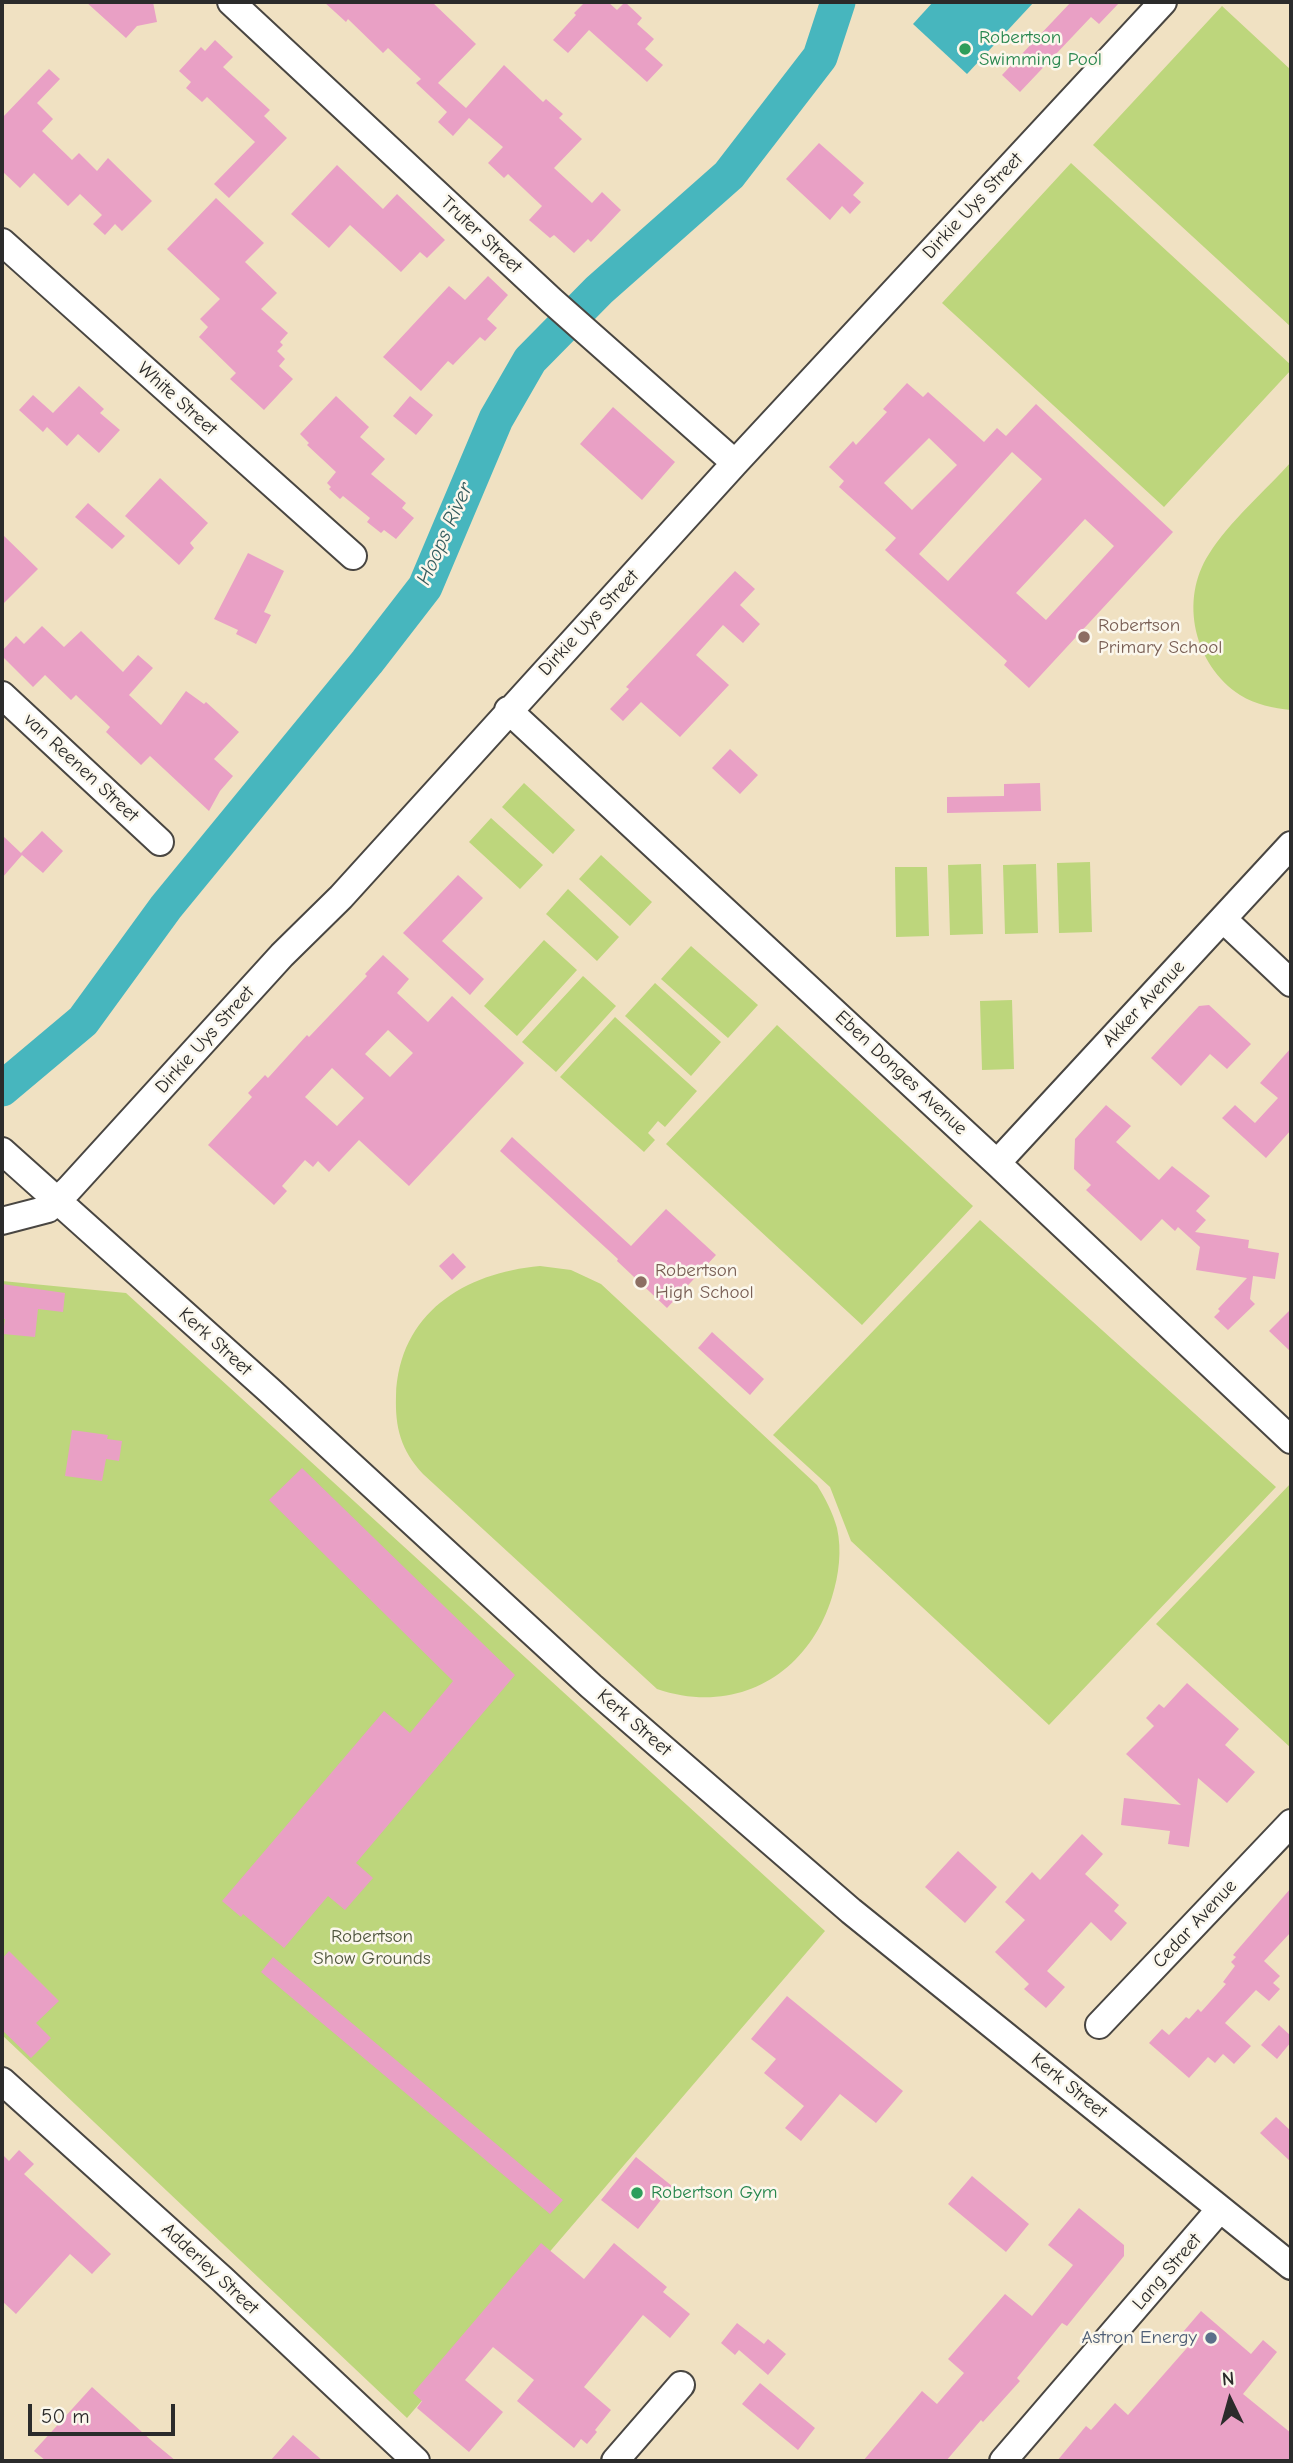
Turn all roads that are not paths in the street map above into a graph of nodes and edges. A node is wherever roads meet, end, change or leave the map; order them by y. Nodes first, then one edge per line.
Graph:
1 (231, 2) edge
2 (1163, 2) edge
3 (2, 242) edge
4 (735, 463) junction
5 (353, 556) dead end
6 (2, 695) edge
7 (508, 710) junction
8 (160, 842) dead end
9 (1291, 845) edge
10 (1223, 919) junction
11 (1291, 983) edge
12 (2, 1151) edge
13 (998, 1163) junction
14 (58, 1200) junction
15 (2, 1221) edge
16 (1291, 1440) edge
17 (1291, 1823) edge
18 (1099, 2025) dead end
19 (2, 2081) edge
20 (1220, 2209) junction
21 (1291, 2266) edge
22 (681, 2385) dead end
23 (416, 2461) edge
24 (615, 2461) edge
25 (1003, 2461) edge

1 - 4 street, Truter Street
2 - 4 street, Dirkie Uys Street
3 - 5 street, White Street
4 - 7 street, Dirkie Uys Street
6 - 8 street, van Reenen Street
7 - 13 street, Eben Donges Avenue
7 - 14 street, Dirkie Uys Street
9 - 10 street, Akker Avenue
10 - 11 street
10 - 13 street, Akker Avenue
12 - 14 street, Kerk Street
13 - 16 street, Eben Donges Avenue
14 - 15 street, Dirkie Uys Street
14 - 20 street, Kerk Street
17 - 18 street, Cedar Avenue
19 - 23 street, Adderley Street
20 - 21 street, Kerk Street
20 - 25 street, Lang Street
22 - 24 street

